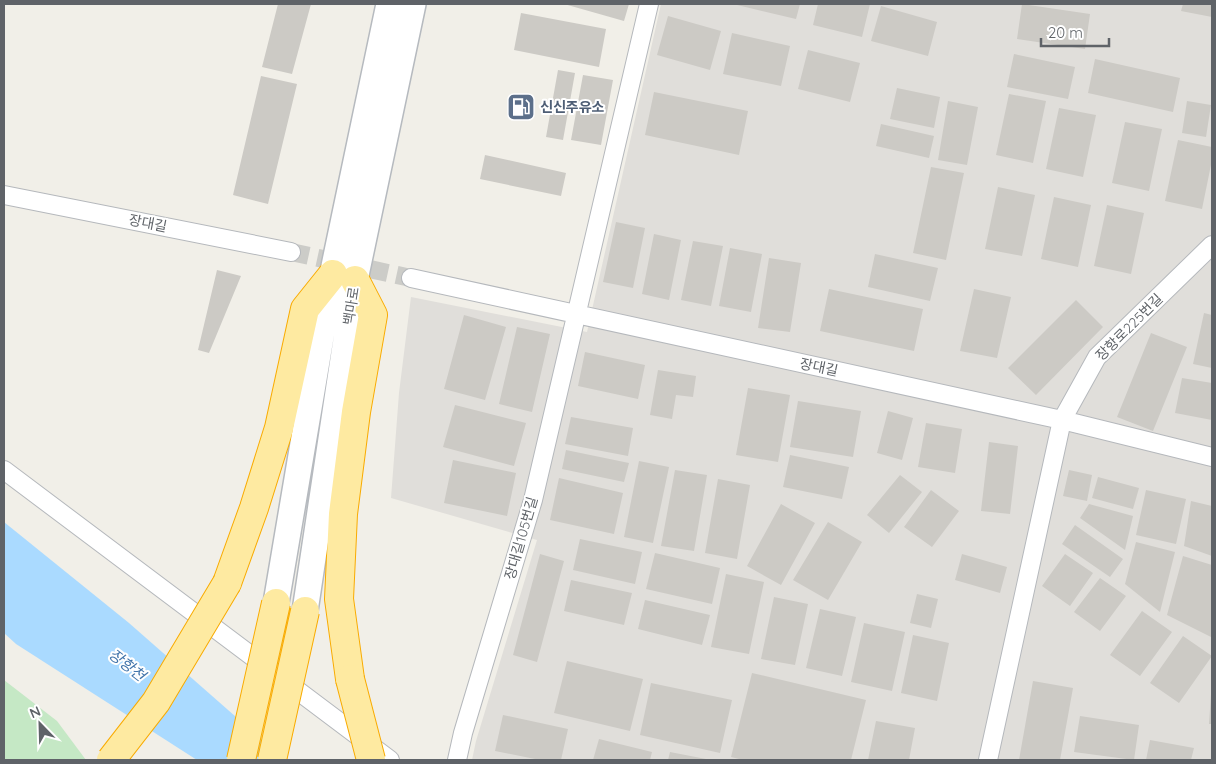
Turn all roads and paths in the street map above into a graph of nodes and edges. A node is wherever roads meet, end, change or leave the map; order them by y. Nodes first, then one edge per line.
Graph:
1 (390, 4) edge
2 (413, 4) edge
3 (649, 4) edge
4 (4, 194) edge
5 (1212, 246) edge
6 (291, 252) tunnel mouth
7 (344, 277) junction
8 (411, 278) tunnel mouth
9 (576, 314) junction
10 (1062, 420) junction
11 (1212, 457) edge
12 (4, 470) edge
13 (276, 603) joint
14 (305, 611) joint
15 (111, 760) edge
16 (241, 760) edge
17 (272, 760) edge
18 (372, 760) edge
19 (390, 760) edge
20 (457, 760) edge
21 (988, 760) edge

1 - 7 main road, 백마로
2 - 7 main road, 백마로
3 - 9 street
4 - 6 street, 장대길
5 - 10 street, 장항로225번길
7 - 13 main road, 백마로
7 - 14 main road, 백마로
7 - 15 highway, bridge
7 - 18 highway, bridge
8 - 9 street, 장대길
9 - 10 street, 장대길
9 - 20 street, 장대길105번길
10 - 11 street, 장대길
10 - 21 street
12 - 19 street
13 - 16 highway, bridge
14 - 17 highway, bridge

